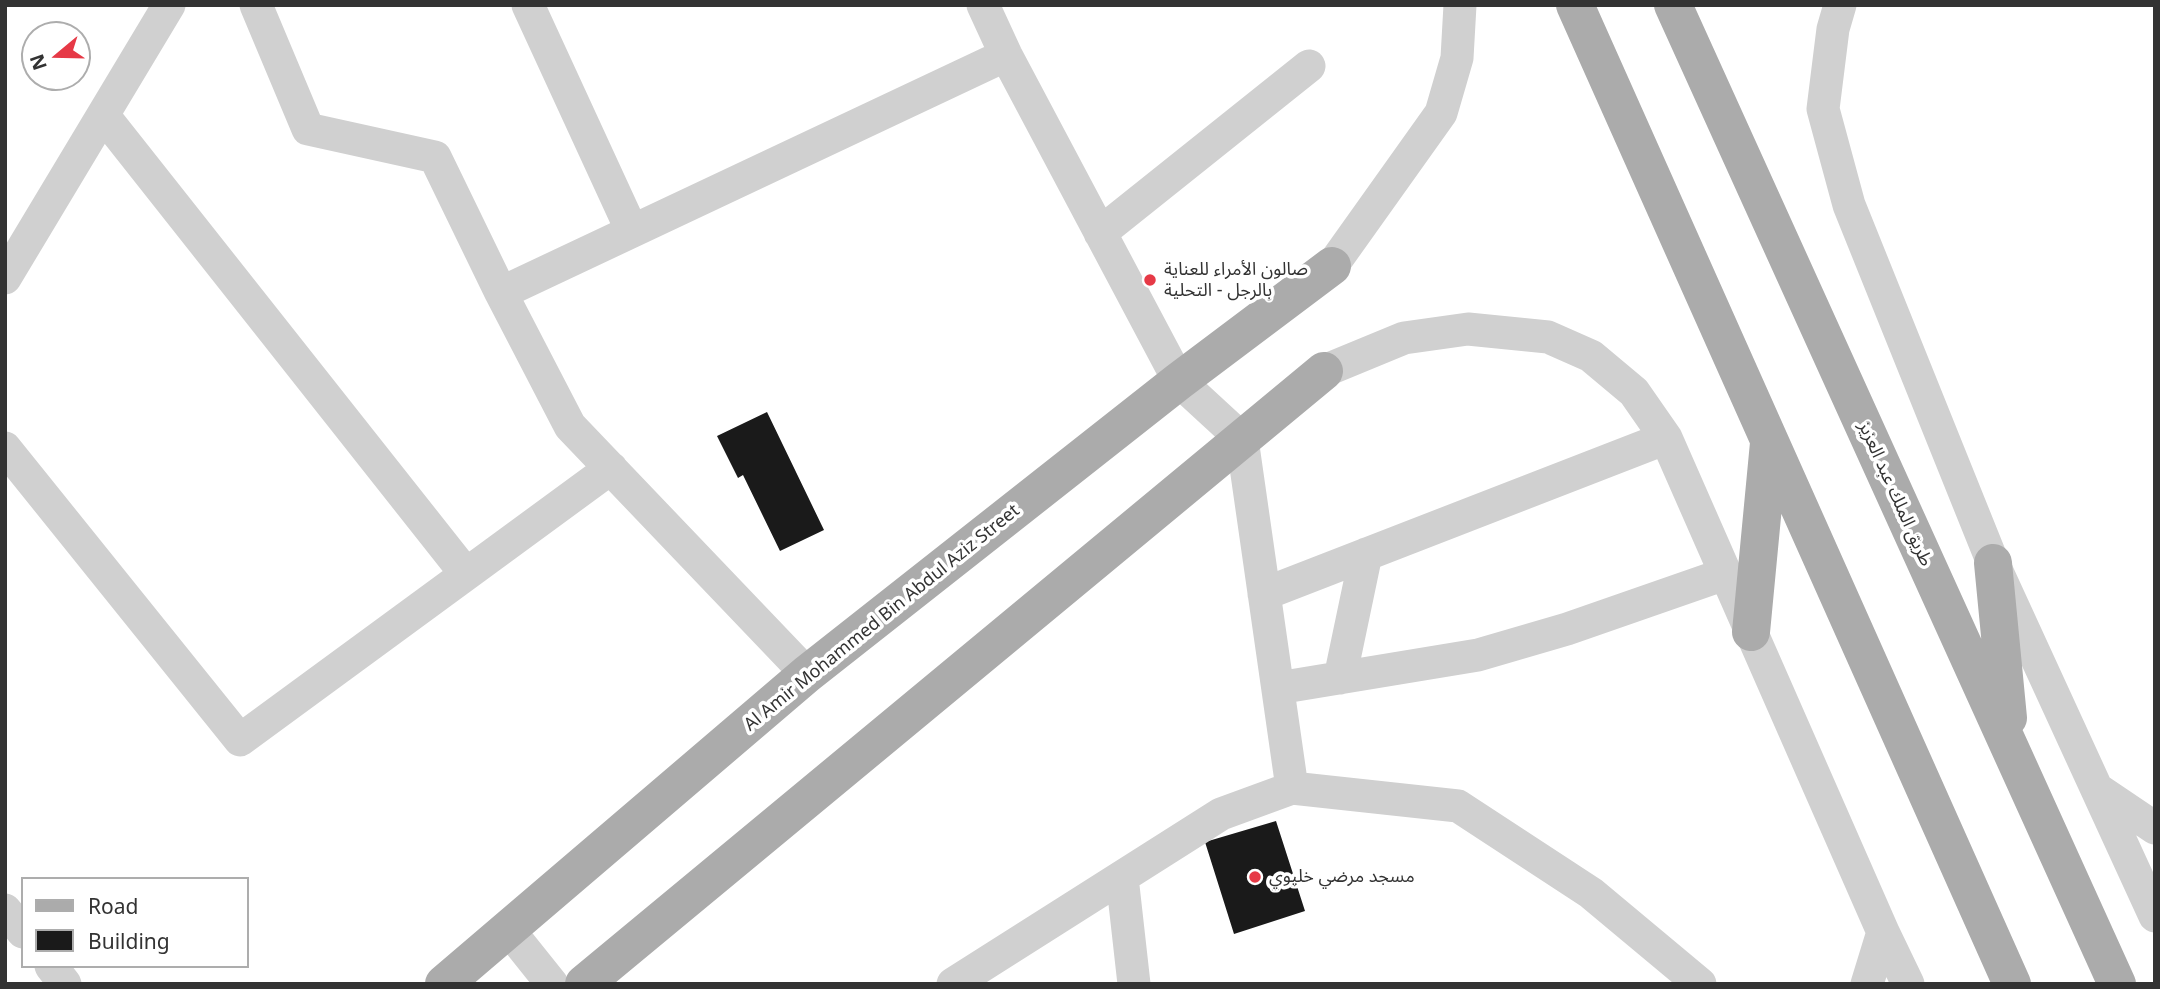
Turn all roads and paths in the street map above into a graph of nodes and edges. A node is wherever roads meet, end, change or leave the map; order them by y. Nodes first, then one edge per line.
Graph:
1 (169, 5) edge
2 (256, 5) edge
3 (528, 5) edge
4 (983, 5) edge
5 (1460, 5) edge
6 (1575, 5) edge
7 (1673, 5) edge
8 (1840, 5) edge
9 (1006, 55) junction
10 (1309, 66) dead end
11 (103, 115) junction
12 (632, 231) junction
13 (1100, 233) junction
14 (1332, 266) joint
15 (5, 278) edge
16 (501, 293) junction
17 (1324, 371) joint
18 (1179, 381) junction
19 (1666, 438) junction
20 (1242, 439) junction
21 (1769, 441) junction
22 (5, 448) edge
23 (611, 468) junction
24 (1366, 554) junction
25 (1993, 563) junction
26 (1725, 574) junction
27 (466, 575) junction
28 (1264, 594) junction
29 (1751, 632) junction
30 (807, 674) junction
31 (1340, 678) junction
32 (1278, 688) junction
33 (2011, 748) junction
34 (1292, 788) junction
35 (2096, 789) junction
36 (2155, 828) edge
37 (1122, 877) junction
38 (5, 910) edge
39 (2155, 916) edge
40 (508, 929) junction
41 (21, 930) edge
42 (1883, 932) junction
43 (53, 968) edge
44 (65, 984) edge
45 (444, 984) edge
46 (552, 984) edge
47 (584, 984) edge
48 (953, 984) edge
49 (1134, 984) edge
50 (1700, 984) edge
51 (1867, 984) edge
52 (1908, 984) edge
53 (2012, 984) edge
54 (2117, 984) edge

1 - 11 street
2 - 16 street
3 - 12 street
4 - 9 street
5 - 14 street
6 - 21 main road
7 - 33 main road, طريق الملك عبد العزيز
8 - 25 street
9 - 12 street
9 - 13 street
10 - 13 street
11 - 15 street
11 - 27 street
12 - 16 street
13 - 18 street
14 - 18 main road, Al Amir Mohammed Bin Abdul Aziz Street
16 - 23 street
17 - 19 street
17 - 20 main road
18 - 20 street
18 - 30 main road, Al Amir Mohammed Bin Abdul Aziz Street
19 - 24 street
19 - 26 street
20 - 28 street
20 - 47 main road
21 - 29 main road
21 - 53 main road
22 - 27 street
23 - 27 street
23 - 30 street
24 - 28 street
24 - 31 street
25 - 33 main road
25 - 35 street
26 - 29 street
26 - 31 street
28 - 32 street
29 - 42 street
30 - 40 main road, Al Amir Mohammed Bin Abdul Aziz Street
31 - 32 street
32 - 34 street
33 - 54 main road, طريق الملك عبد العزيز
34 - 37 street
34 - 50 street
35 - 36 street
35 - 39 street
37 - 48 street
37 - 49 street
38 - 41 street
40 - 45 main road, Al Amir Mohammed Bin Abdul Aziz Street
40 - 46 street
42 - 51 street
42 - 52 street
43 - 44 street

